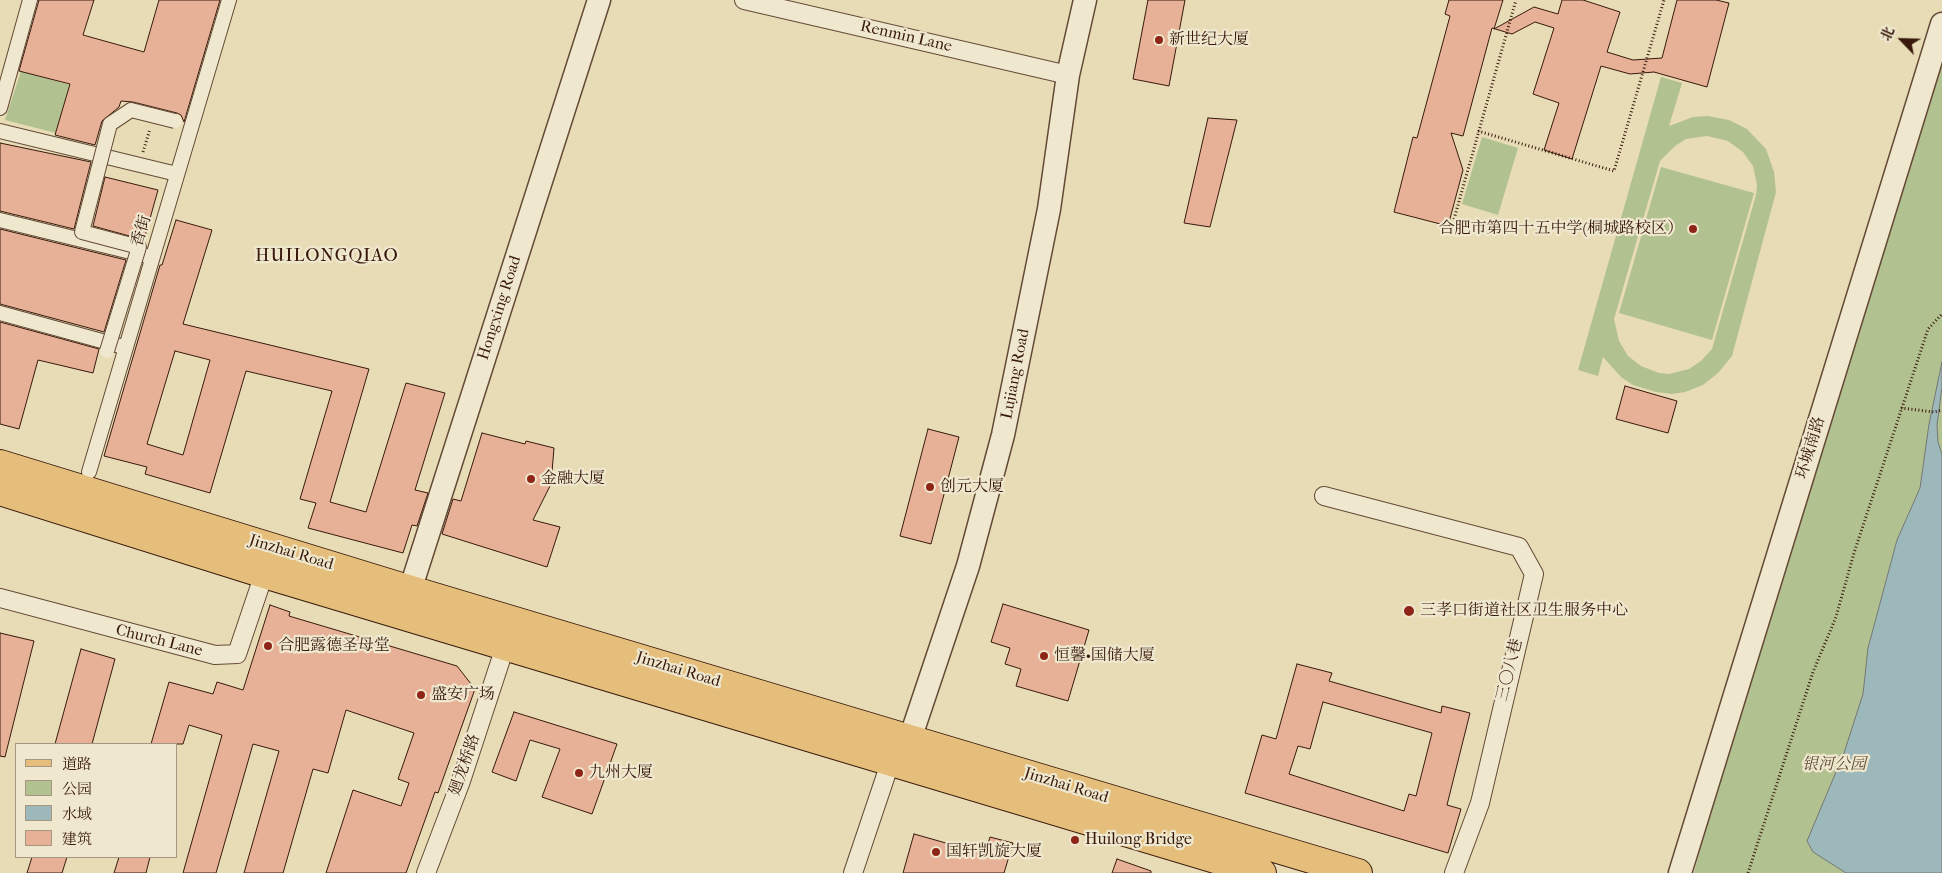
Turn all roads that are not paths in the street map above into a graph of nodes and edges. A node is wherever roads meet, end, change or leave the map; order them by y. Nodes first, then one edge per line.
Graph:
1 (30, 0) edge
2 (229, 0) edge
3 (599, 0) edge
4 (744, 0) edge
5 (1085, 0) edge
6 (1942, 24) edge
7 (1068, 74) junction
8 (0, 108) edge
9 (175, 120) dead end
10 (0, 131) edge
11 (177, 174) junction
12 (0, 220) edge
13 (152, 258) junction
14 (0, 313) edge
15 (125, 347) junction
16 (107, 351) dead end
17 (0, 464) edge
18 (89, 472) dead end
19 (0, 491) edge
20 (1324, 496) dead end
21 (264, 574) junction
22 (411, 590) junction
23 (0, 598) edge
24 (402, 616) junction
25 (502, 656) dead end
26 (910, 739) junction
27 (886, 775) dead end
28 (426, 873) edge
29 (853, 873) edge
30 (1262, 873) edge
31 (1358, 873) edge
32 (1454, 873) edge
33 (1680, 873) edge

1 - 8 street
2 - 11 street, 香街
3 - 22 street, Hongxing Road
4 - 7 street, Renmin Lane
5 - 7 street, Lujiang Road
6 - 33 street, 环城南路
7 - 26 street, Lujiang Road
9 - 16 street, bridge
10 - 11 street
11 - 13 street, 香街
12 - 13 street
13 - 15 street, 香街
14 - 15 street
15 - 18 street, 香街
17 - 22 main road, Jinzhai Road
19 - 21 main road, Jinzhai Road
20 - 32 street, 三〇八巷
21 - 23 street, Church Lane
21 - 24 main road, Jinzhai Road
22 - 24 street, Hongxing Road
22 - 26 main road, Jinzhai Road
24 - 30 main road, Jinzhai Road
25 - 28 street, 廻龙桥路
26 - 31 main road, Jinzhai Road
27 - 29 street

